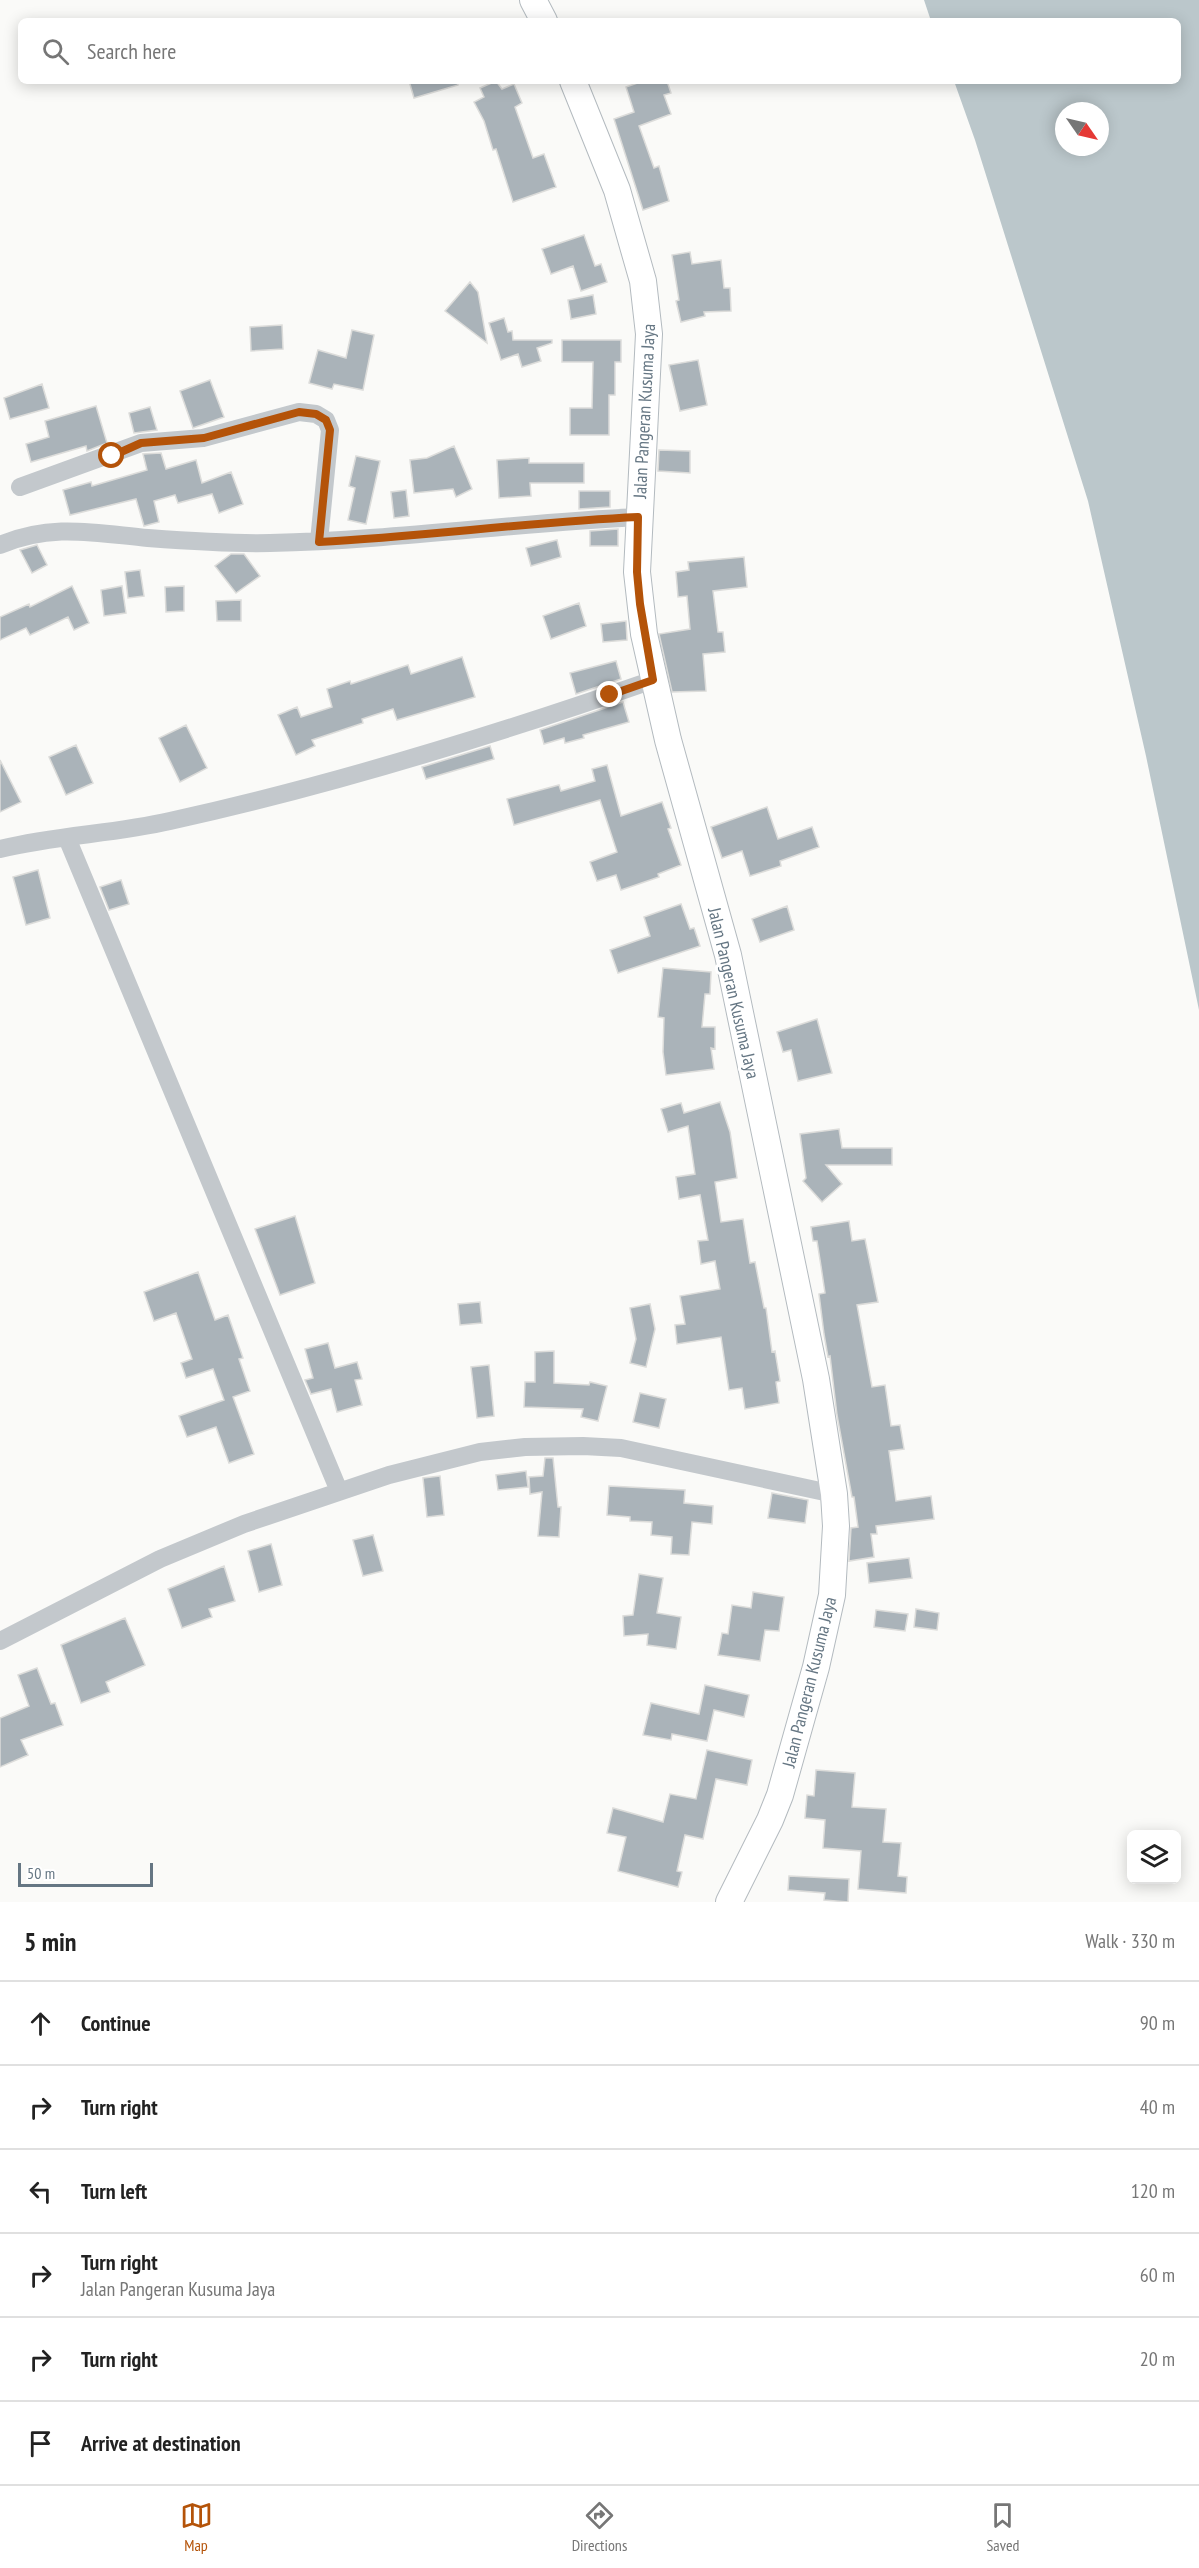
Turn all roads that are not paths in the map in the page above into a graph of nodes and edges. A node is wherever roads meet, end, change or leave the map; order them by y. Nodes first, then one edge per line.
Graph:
1 (533, 0) edge
2 (542, 18) edge
3 (574, 84) edge
4 (20, 487) dead end
5 (638, 517) junction
6 (319, 542) junction
7 (0, 545) edge
8 (653, 680) junction
9 (67, 838) junction
10 (0, 849) edge
11 (339, 1491) junction
12 (834, 1494) junction
13 (0, 1641) edge
14 (729, 1902) edge

1 - 2 street
3 - 5 street, Jalan Pangeran Kusuma Jaya
4 - 6 street
5 - 6 street
5 - 8 street, Jalan Pangeran Kusuma Jaya
6 - 7 street
8 - 9 street
8 - 12 street, Jalan Pangeran Kusuma Jaya
9 - 10 street
9 - 11 street
11 - 12 street
11 - 13 street
12 - 14 street, Jalan Pangeran Kusuma Jaya

